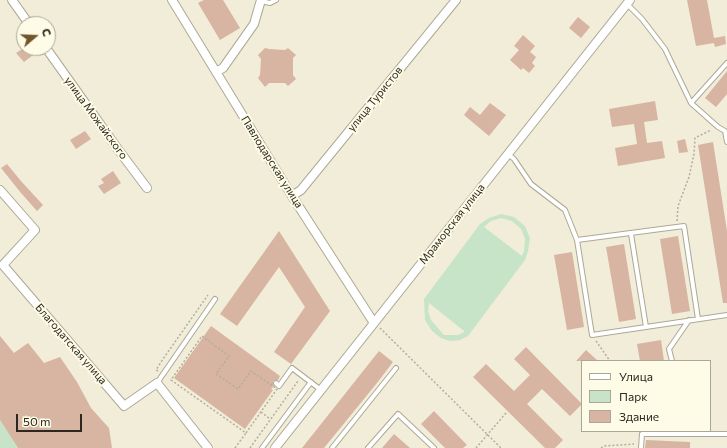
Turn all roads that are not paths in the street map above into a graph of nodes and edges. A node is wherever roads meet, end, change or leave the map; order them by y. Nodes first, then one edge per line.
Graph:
1 (12, 0) edge
2 (172, 0) edge
3 (276, 0) edge
4 (456, 0) edge
5 (261, 1) edge
6 (629, 2) edge
7 (23, 16) edge
8 (52, 56) edge
9 (727, 63) edge
10 (216, 72) junction
11 (691, 103) junction
12 (727, 142) edge
13 (508, 154) junction
14 (147, 188) dead end
15 (0, 190) edge
16 (292, 196) junction
17 (631, 234) junction
18 (577, 240) junction
19 (215, 299) dead end
20 (727, 315) edge
21 (698, 319) junction
22 (689, 320) junction
23 (374, 322) junction
24 (646, 327) junction
25 (672, 360) edge
26 (396, 368) dead end
27 (157, 382) junction
28 (311, 382) junction
29 (276, 383) dead end
30 (322, 390) junction
31 (727, 434) edge
32 (641, 446) edge
33 (208, 448) edge
34 (262, 448) edge
35 (276, 448) edge
36 (332, 448) edge
37 (368, 448) edge
38 (434, 448) edge

1 - 7 street
2 - 10 street, Павлодарская улица
3 - 5 lane
4 - 16 street, улица Туристов
5 - 10 street
6 - 11 lane
6 - 13 street, Мраморская улица
8 - 14 street, улица Можайского
9 - 11 lane
10 - 16 street, Павлодарская улица
11 - 12 lane
13 - 18 lane
13 - 23 street, Мраморская улица
15 - 27 street, Благодатская улица
16 - 23 street, Павлодарская улица
17 - 18 lane
17 - 21 lane
17 - 24 lane
18 - 24 lane
19 - 27 lane
20 - 21 lane
21 - 22 lane
22 - 24 lane
22 - 25 lane
23 - 30 street, Мраморская улица
26 - 36 lane
27 - 33 street
28 - 29 lane
28 - 30 lane
28 - 34 lane
30 - 35 street, Мраморская улица
31 - 32 lane
37 - 38 lane

